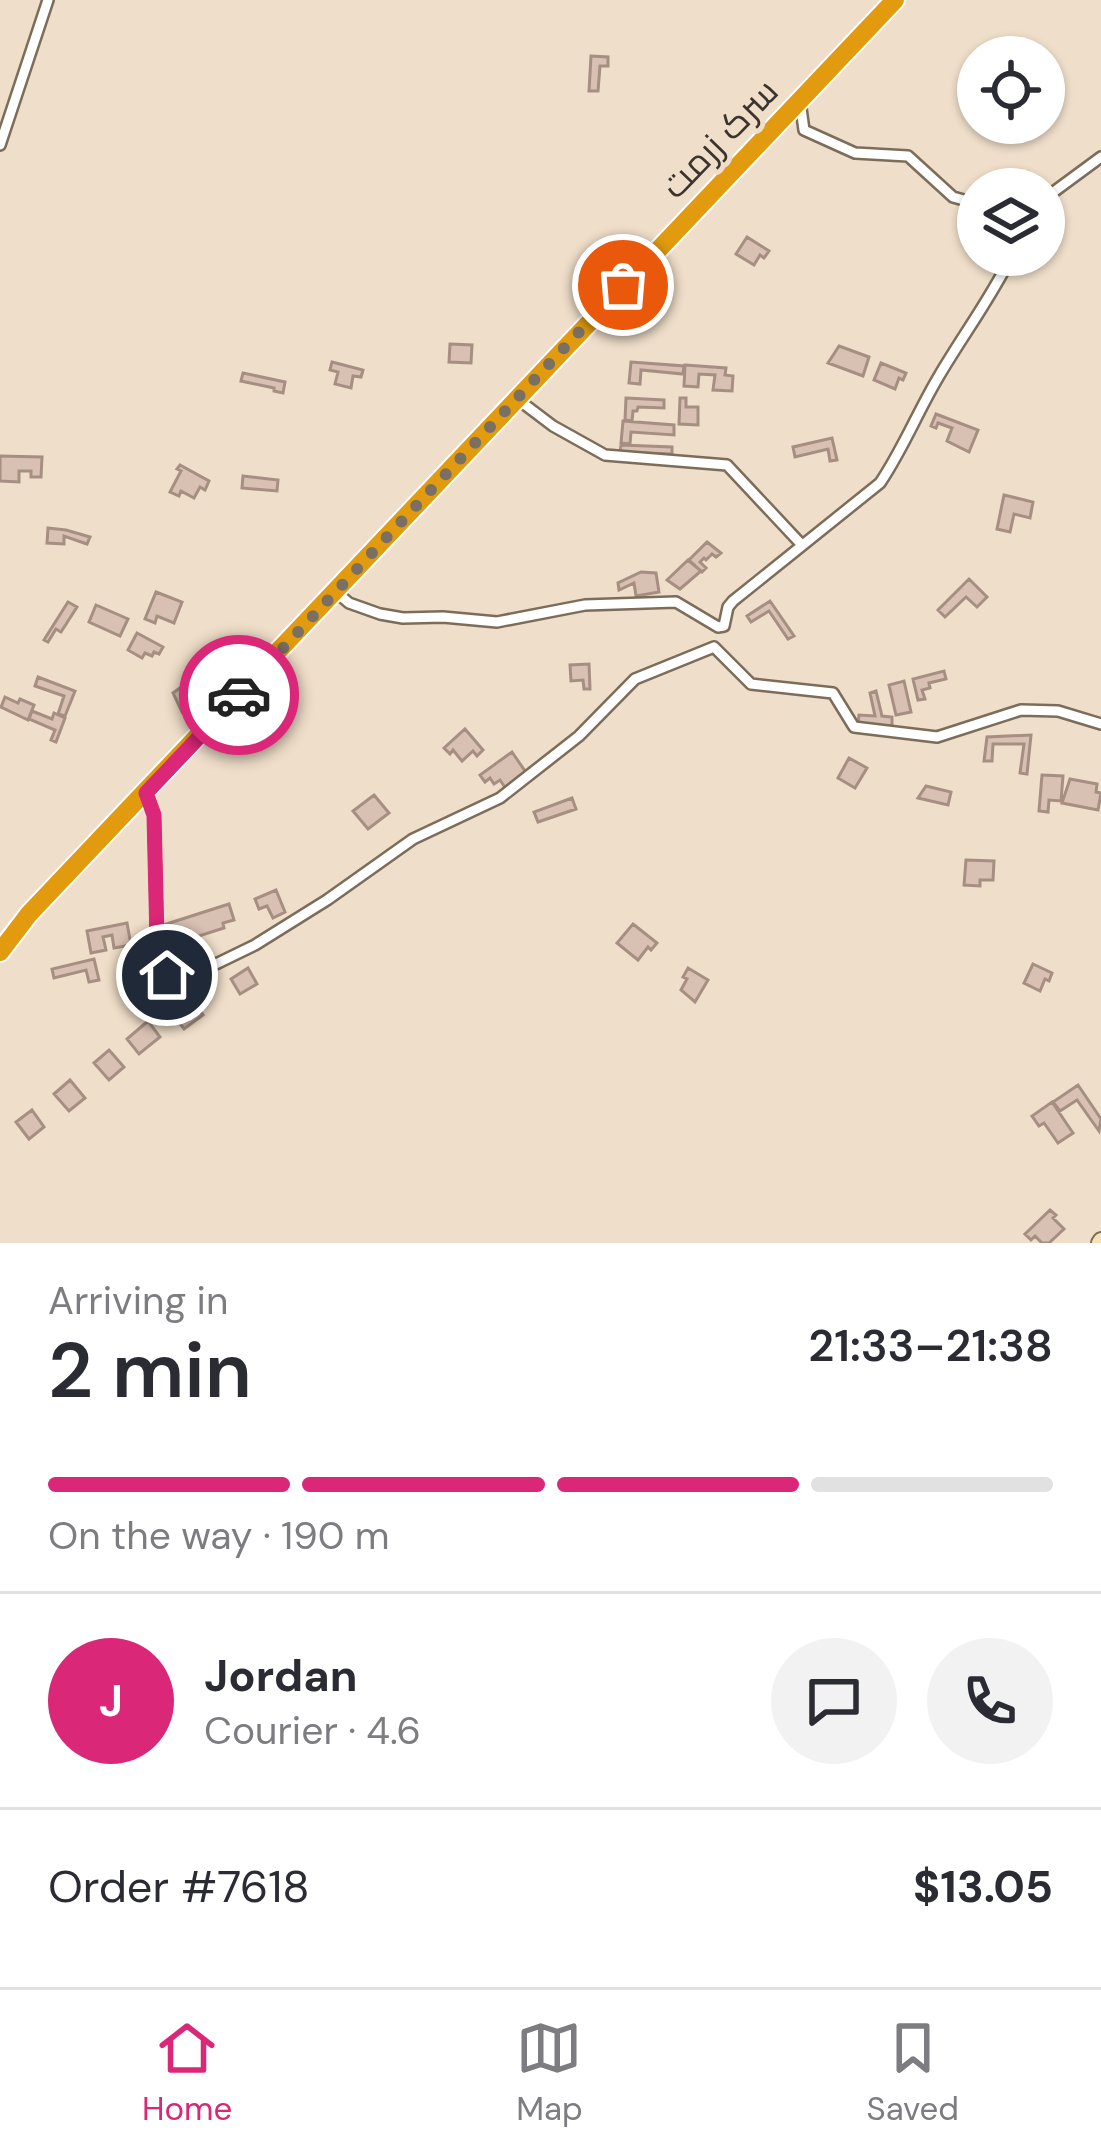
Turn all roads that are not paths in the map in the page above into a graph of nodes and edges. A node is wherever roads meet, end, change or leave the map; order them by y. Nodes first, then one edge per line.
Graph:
1 (48, 0) edge
2 (895, 0) edge
3 (800, 100) junction
4 (0, 145) edge
5 (1101, 157) edge
6 (1065, 184) edge
7 (957, 198) edge
8 (1001, 276) edge
9 (515, 398) junction
10 (801, 544) junction
11 (336, 592) junction
12 (718, 627) junction
13 (714, 647) junction
14 (1101, 724) edge
15 (146, 793) junction
16 (0, 952) edge

1 - 4 street
2 - 3 highway, سرک زرمت
3 - 7 street
3 - 9 highway, سرک زرمت
5 - 6 street
8 - 10 street
9 - 10 street
9 - 11 highway, سرک زرمت
10 - 12 street
11 - 12 street
11 - 15 highway, سرک زرمت
12 - 13 street
13 - 14 street
13 - 15 street
15 - 16 highway, سرک زرمت

